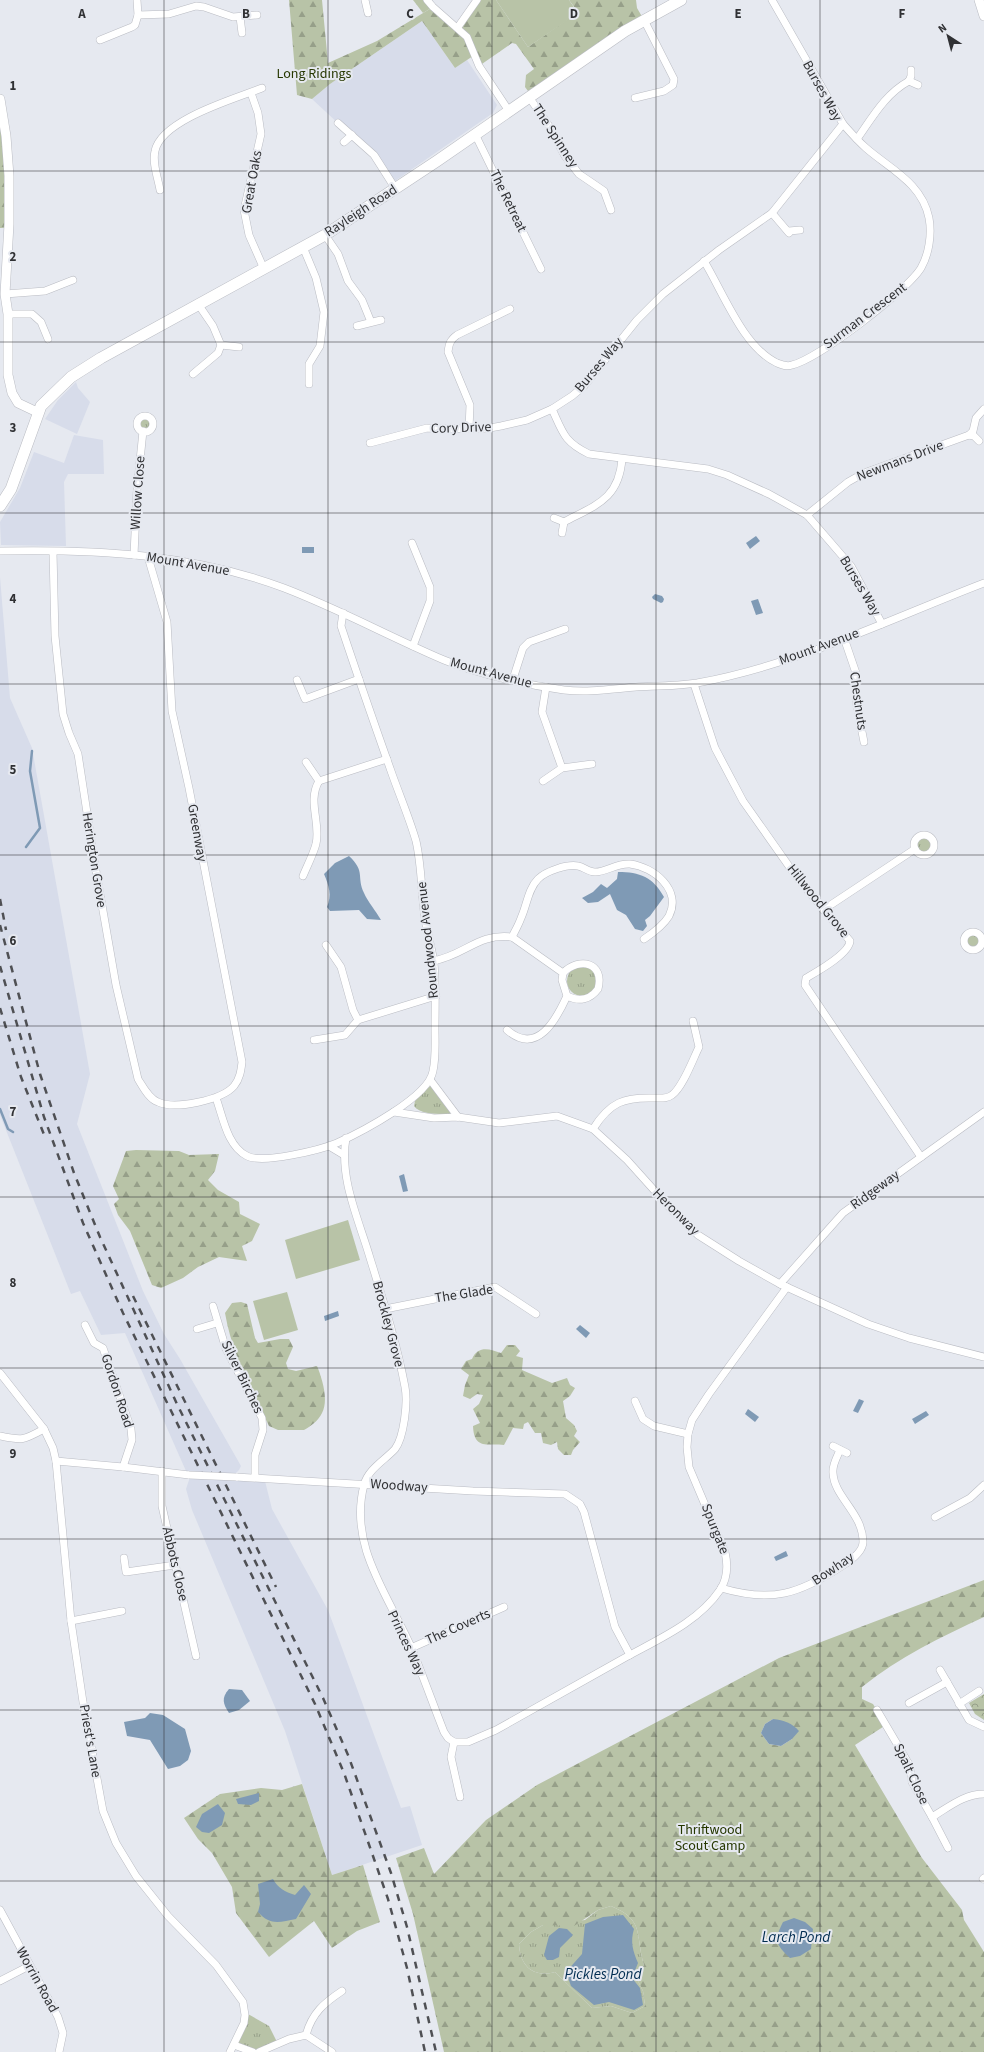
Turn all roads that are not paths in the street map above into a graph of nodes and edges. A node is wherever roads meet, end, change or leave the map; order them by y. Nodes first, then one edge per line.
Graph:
1 (138, 0) edge
2 (365, 0) edge
3 (427, 0) edge
4 (478, 0) edge
5 (681, 0) edge
6 (772, 0) edge
7 (979, 0) edge
8 (368, 13) dead end
9 (257, 14) dead end
10 (138, 15) junction
11 (984, 16) edge
12 (240, 17) junction
13 (644, 20) junction
14 (458, 27) junction
15 (242, 34) dead end
16 (100, 40) dead end
17 (911, 70) dead end
18 (909, 81) junction
19 (918, 86) dead end
20 (262, 88) dead end
21 (251, 93) junction
22 (529, 97) junction
23 (635, 98) dead end
24 (0, 99) edge
25 (509, 111) junction
26 (338, 122) dead end
27 (843, 124) junction
28 (352, 134) junction
29 (476, 134) junction
30 (857, 139) junction
31 (344, 142) dead end
32 (395, 188) junction
33 (160, 190) dead end
34 (611, 210) dead end
35 (772, 213) junction
36 (800, 230) dead end
37 (325, 234) junction
38 (303, 247) junction
39 (704, 261) junction
40 (264, 269) junction
41 (541, 269) dead end
42 (72, 280) dead end
43 (5, 294) junction
44 (198, 304) junction
45 (510, 309) dead end
46 (8, 314) junction
47 (381, 320) dead end
48 (371, 322) junction
49 (357, 326) dead end
50 (48, 339) dead end
51 (221, 345) junction
52 (239, 347) dead end
53 (193, 374) dead end
54 (309, 384) dead end
55 (552, 409) junction
56 (984, 409) edge
57 (37, 412) junction
58 (469, 429) junction
59 (143, 431) dead end
60 (969, 435) junction
61 (979, 440) dead end
62 (370, 443) dead end
63 (622, 459) junction
64 (0, 506) edge
65 (807, 515) junction
66 (554, 518) dead end
67 (564, 522) junction
68 (562, 533) dead end
69 (412, 543) dead end
70 (0, 551) edge
71 (53, 552) junction
72 (134, 555) junction
73 (148, 557) junction
74 (984, 583) edge
75 (343, 613) junction
76 (882, 624) junction
77 (565, 629) dead end
78 (844, 638) junction
79 (413, 646) junction
80 (359, 679) junction
81 (297, 680) dead end
82 (513, 680) junction
83 (694, 684) junction
84 (546, 687) junction
85 (864, 742) dead end
86 (387, 758) junction
87 (306, 762) dead end
88 (592, 764) dead end
89 (562, 768) junction
90 (543, 780) dead end
91 (319, 781) junction
92 (915, 849) dead end
93 (303, 876) dead end
94 (823, 910) junction
95 (512, 937) junction
96 (644, 940) dead end
97 (326, 945) dead end
98 (433, 961) junction
99 (563, 973) junction
100 (436, 996) junction
101 (567, 996) junction
102 (358, 1020) junction
103 (693, 1022) dead end
104 (507, 1030) dead end
105 (314, 1040) dead end
106 (431, 1081) junction
107 (216, 1098) junction
108 (394, 1112) junction
109 (984, 1112) edge
110 (458, 1117) junction
111 (593, 1129) junction
112 (346, 1138) junction
113 (328, 1146) junction
114 (344, 1155) junction
115 (921, 1156) junction
116 (780, 1284) junction
117 (787, 1287) junction
118 (213, 1306) dead end
119 (385, 1309) junction
120 (536, 1314) dead end
121 (218, 1323) junction
122 (85, 1325) dead end
123 (197, 1329) dead end
124 (984, 1357) edge
125 (0, 1374) edge
126 (635, 1402) dead end
127 (44, 1429) junction
128 (688, 1434) junction
129 (0, 1436) edge
130 (847, 1453) dead end
131 (56, 1461) junction
132 (123, 1467) junction
133 (162, 1471) junction
134 (255, 1477) junction
135 (364, 1484) junction
136 (984, 1485) edge
137 (935, 1517) dead end
138 (124, 1558) dead end
139 (175, 1564) junction
140 (722, 1588) junction
141 (504, 1607) dead end
142 (122, 1612) dead end
143 (71, 1621) junction
144 (411, 1648) junction
145 (630, 1655) junction
146 (196, 1656) dead end
147 (940, 1670) dead end
148 (947, 1682) junction
149 (979, 1691) dead end
150 (909, 1703) dead end
151 (959, 1704) junction
152 (876, 1710) dead end
153 (984, 1727) edge
154 (454, 1742) junction
155 (984, 1794) edge
156 (460, 1798) dead end
157 (932, 1817) junction
158 (948, 1848) dead end
159 (0, 1910) edge
160 (29, 1966) junction
161 (0, 1981) edge
162 (342, 1991) dead end
163 (306, 2035) junction
164 (234, 2045) junction
165 (59, 2052) edge
166 (230, 2052) edge
167 (253, 2052) edge
168 (259, 2052) edge
169 (332, 2052) edge

1 - 10 street
2 - 8 street
3 - 14 street
4 - 14 street
5 - 13 main road, Rayleigh Road
6 - 27 street, Burses Way
7 - 11 street
9 - 12 street
10 - 12 street
10 - 16 street
12 - 15 street
13 - 22 main road, Rayleigh Road
13 - 23 street
14 - 25 street
17 - 18 street
18 - 19 street
18 - 30 street
20 - 21 street
21 - 33 street
21 - 40 street, Great Oaks
22 - 25 main road, Rayleigh Road
22 - 34 street, The Spinney
24 - 43 street
25 - 29 main road, Rayleigh Road
26 - 28 street
27 - 30 street, Surman Crescent
27 - 35 street, Burses Way
28 - 31 street
28 - 32 street
29 - 32 main road, Rayleigh Road
29 - 41 street, The Retreat
30 - 39 street, Surman Crescent
32 - 37 main road, Rayleigh Road
35 - 36 street
35 - 39 street, Burses Way
37 - 38 main road, Rayleigh Road
37 - 48 street
38 - 40 main road, Rayleigh Road
38 - 54 street
39 - 55 street, Burses Way
40 - 44 main road, Rayleigh Road
42 - 43 street
43 - 46 street
44 - 51 street
44 - 57 main road, Rayleigh Road
45 - 58 street
46 - 50 street
46 - 57 street
47 - 48 street
48 - 49 street
51 - 52 street
51 - 53 street
55 - 58 street, Cory Drive
55 - 63 street, Burses Way
56 - 60 street
57 - 64 main road
58 - 62 street, Cory Drive
59 - 72 street, Willow Close
60 - 61 street
60 - 65 street, Newmans Drive
63 - 65 street, Burses Way
63 - 67 street
65 - 76 street, Burses Way
66 - 67 street
67 - 68 street
69 - 79 street
70 - 71 street, Mount Avenue
71 - 72 street, Mount Avenue
71 - 107 street, Herington Grove
72 - 73 street, Mount Avenue
73 - 75 street, Mount Avenue
73 - 107 street, Greenway
74 - 76 street, Mount Avenue
75 - 79 street, Mount Avenue
75 - 80 street, Roundwood Avenue
76 - 78 street, Mount Avenue
77 - 82 street
78 - 83 street, Mount Avenue
78 - 85 street, Chestnuts
79 - 82 street, Mount Avenue
80 - 81 street
80 - 86 street, Roundwood Avenue
82 - 84 street, Mount Avenue
83 - 84 street, Mount Avenue
83 - 94 street, Hillwood Grove
84 - 89 street
86 - 91 street
86 - 98 street, Roundwood Avenue
87 - 91 street
88 - 89 street
89 - 90 street
91 - 93 street
92 - 94 street
94 - 115 street, Hillwood Grove
95 - 96 street
95 - 98 street
95 - 99 street
97 - 102 street
98 - 100 street, Roundwood Avenue
99 - 101 street
99 - 101 street
100 - 102 street
100 - 106 street, Roundwood Avenue
101 - 104 street
102 - 105 street
103 - 111 street
106 - 108 street
106 - 110 street
107 - 113 street
108 - 110 street, Heronway
108 - 112 street
109 - 115 street, Ridgeway
110 - 111 street, Heronway
111 - 116 street, Heronway
112 - 113 street
112 - 114 street, Brockley Grove
113 - 114 street
114 - 119 street, Brockley Grove
115 - 116 street, Ridgeway
116 - 117 street, Heronway
117 - 124 street, Heronway
117 - 128 street, Spurgate
118 - 121 street, Silver Birches
119 - 120 street, The Glade
119 - 135 street, Brockley Grove
121 - 123 street, Silver Birches
121 - 134 street, Silver Birches
122 - 132 street, Gordon Road
125 - 127 street, Priest's Lane
126 - 128 street
127 - 129 street
127 - 131 street, Priest's Lane
128 - 140 street, Spurgate
130 - 140 street, Bowhay
131 - 132 street, Woodway
131 - 143 street, Priest's Lane
132 - 133 street, Woodway
133 - 134 street, Woodway, bridge
133 - 139 street, Abbots Close
134 - 135 street, Woodway
135 - 144 street, Princes Way
135 - 145 street, Woodway
136 - 137 street
138 - 139 street
139 - 146 street, Abbots Close
140 - 145 street, Spurgate
141 - 144 street, The Coverts
142 - 143 street
143 - 164 street, Priest's Lane
144 - 154 street, Princes Way
145 - 154 street, Spurgate
147 - 148 street
148 - 150 street
148 - 151 street
149 - 151 street
151 - 153 street
152 - 157 street, Spalt Close
154 - 156 street
155 - 157 street, Spalt Close
157 - 158 street, Spalt Close
159 - 160 street, Worrin Road
160 - 161 street
160 - 165 street, Worrin Road
162 - 163 street
163 - 168 street
163 - 169 street
164 - 166 street, Priest's Lane
164 - 167 street

